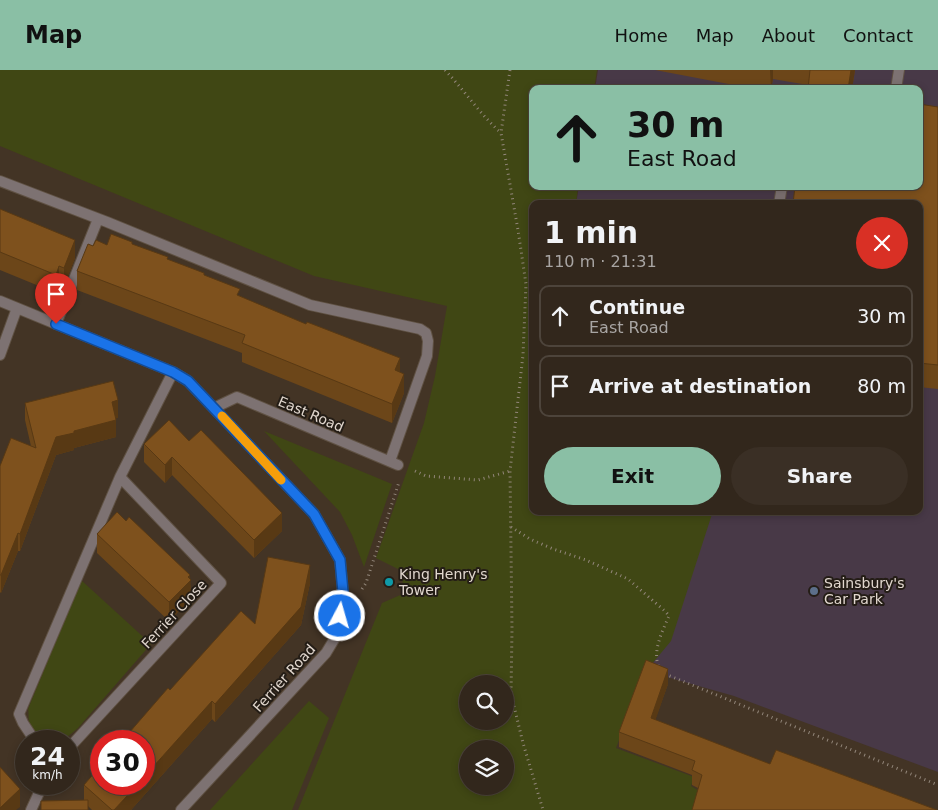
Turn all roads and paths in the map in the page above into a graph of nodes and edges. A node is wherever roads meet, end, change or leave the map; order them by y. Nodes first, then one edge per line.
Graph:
1 (445, 70) edge
2 (510, 70) edge
3 (899, 70) edge
4 (897, 85) edge
5 (501, 133) junction
6 (0, 181) edge
7 (98, 218) junction
8 (0, 301) edge
9 (17, 308) junction
10 (56, 324) junction
11 (0, 355) edge
12 (173, 372) junction
13 (214, 408) junction
14 (398, 464) junction
15 (510, 471) junction
16 (120, 477) junction
17 (510, 527) junction
18 (341, 605) junction
19 (28, 730) edge
20 (80, 736) edge
21 (938, 785) edge
22 (38, 795) edge
23 (31, 810) edge
24 (181, 810) edge
25 (543, 810) edge

1 - 5 path
2 - 5 path
3 - 4 street
5 - 15 path
6 - 7 street
7 - 10 street
7 - 14 street
8 - 9 street
9 - 10 street
9 - 11 street
10 - 12 street
12 - 13 street
12 - 16 street
13 - 14 street, East Road
13 - 18 street, Ferrier Road
14 - 15 path
14 - 18 path
15 - 17 path
16 - 19 street
16 - 20 street, Ferrier Close
17 - 21 path
17 - 25 path
18 - 24 street, Ferrier Road
22 - 23 street

